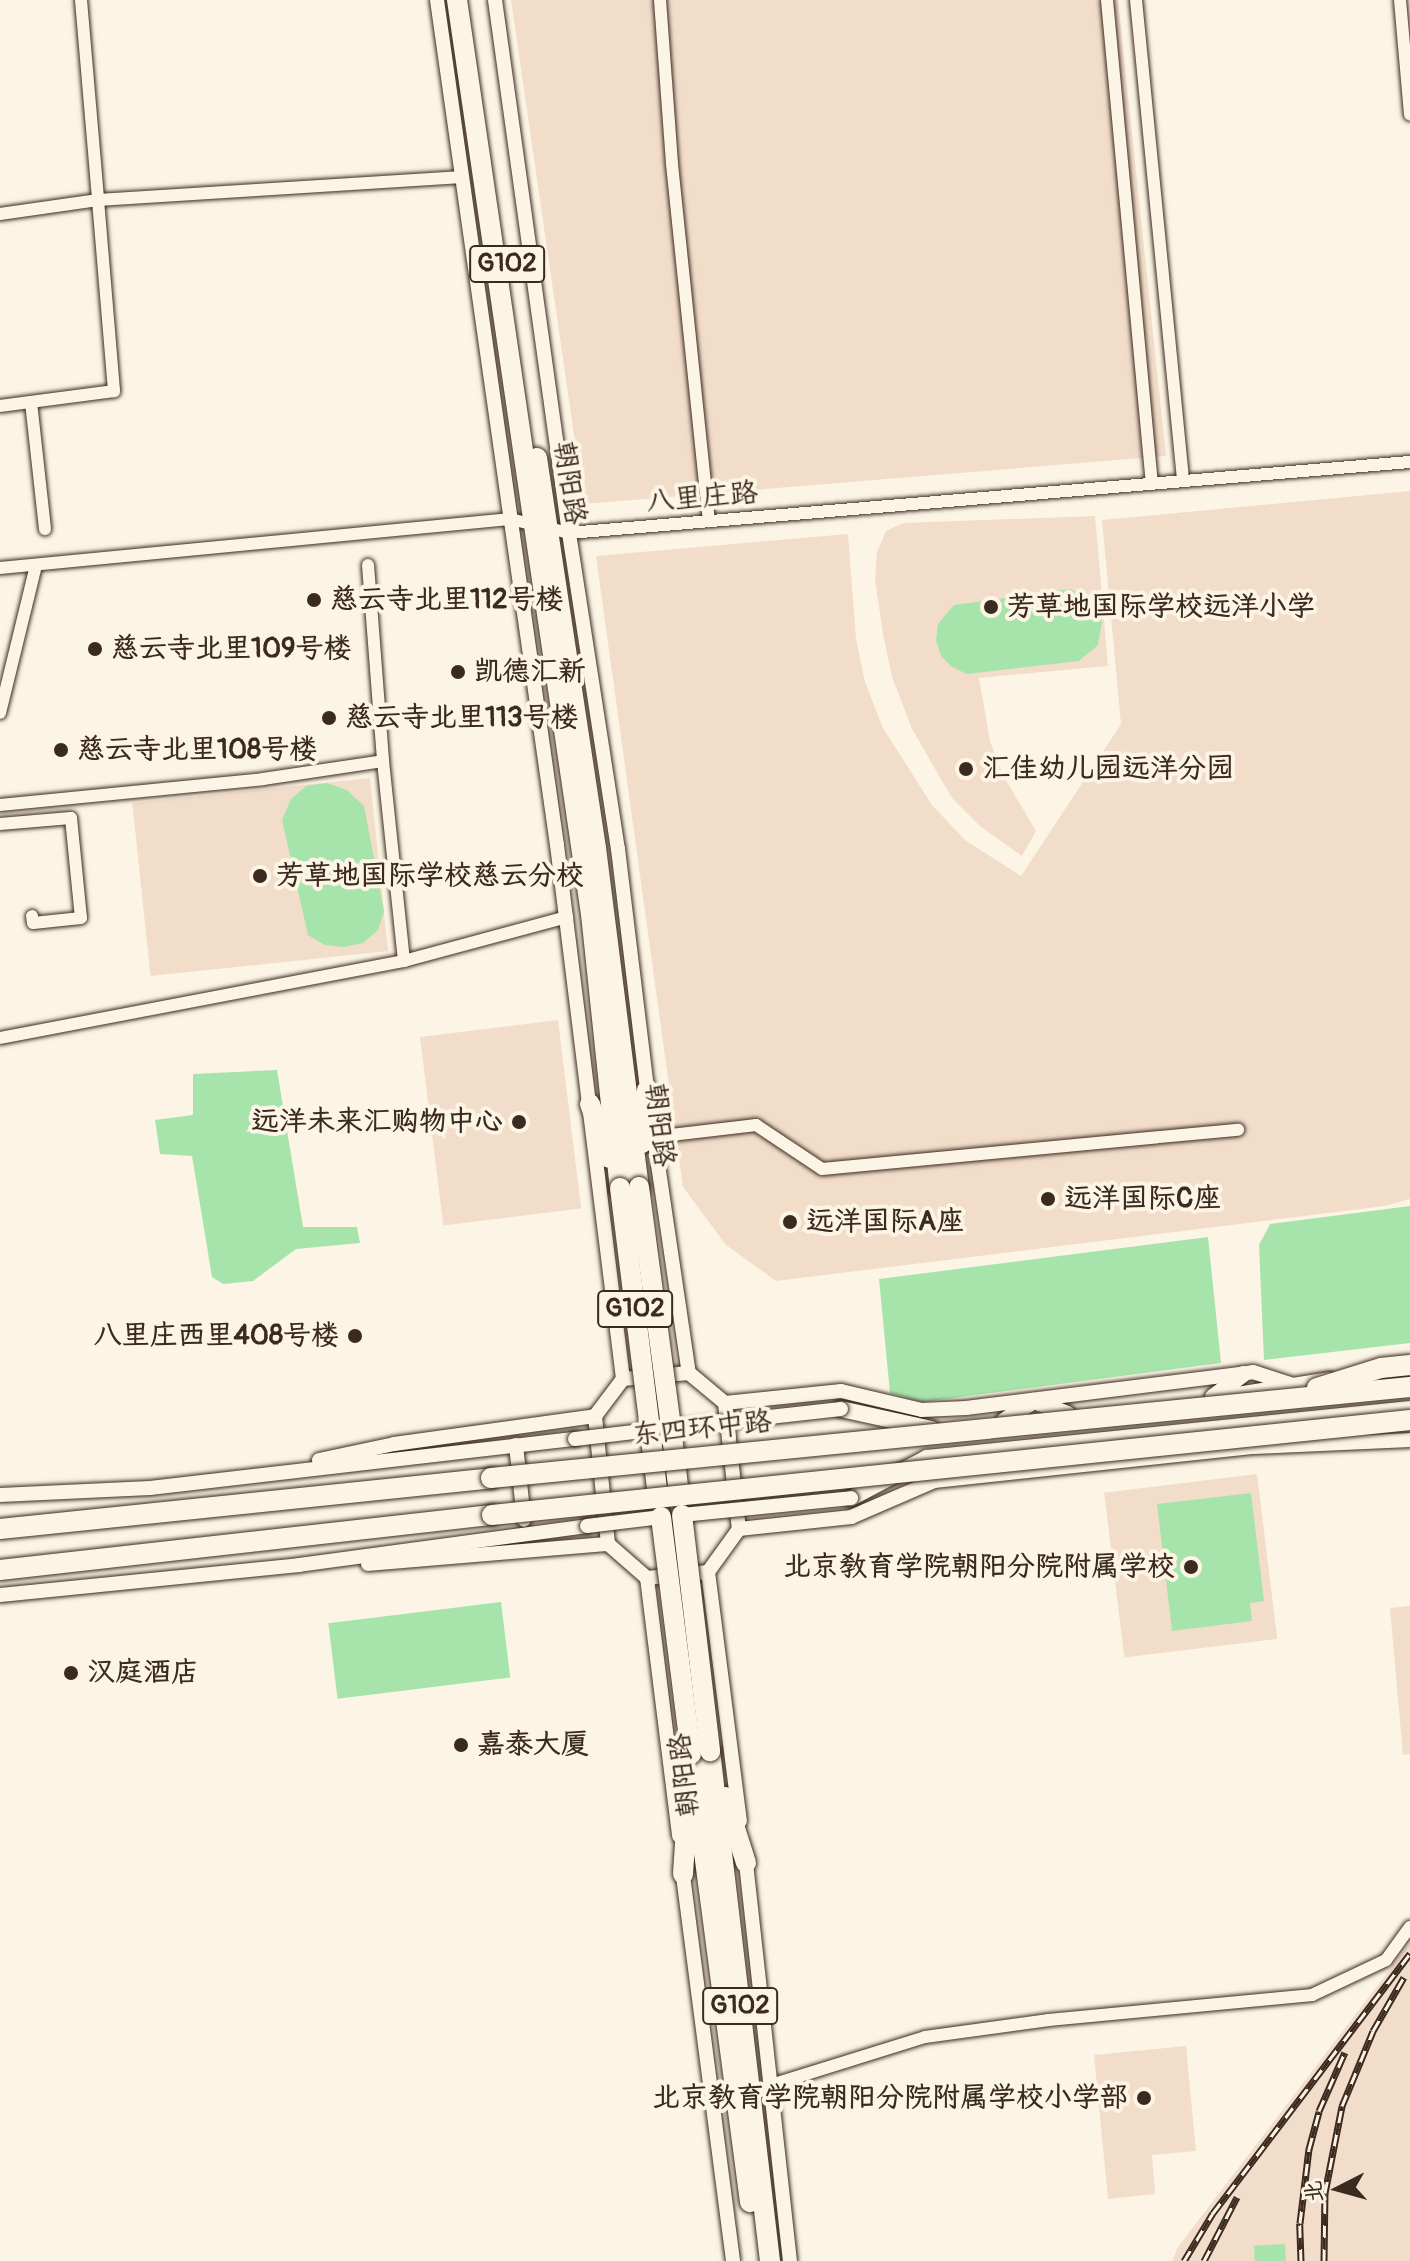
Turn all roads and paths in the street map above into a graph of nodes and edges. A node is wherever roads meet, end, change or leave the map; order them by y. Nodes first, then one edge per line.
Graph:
1 (81, 0) edge
2 (437, 0) edge
3 (457, 0) edge
4 (469, 0) edge
5 (495, 0) edge
6 (660, 0) edge
7 (1107, 0) edge
8 (1136, 0) edge
9 (1400, 0) edge
10 (1410, 115) edge
11 (462, 177) junction
12 (98, 200) junction
13 (0, 214) edge
14 (31, 402) junction
15 (0, 406) edge
16 (1410, 462) edge
17 (1183, 481) junction
18 (1152, 484) junction
19 (510, 519) junction
20 (709, 521) junction
21 (540, 527) junction
22 (45, 529) dead end
23 (569, 533) junction
24 (36, 565) junction
25 (368, 565) dead end
26 (0, 568) edge
27 (0, 713) edge
28 (383, 761) junction
29 (0, 805) edge
30 (0, 824) edge
31 (32, 916) dead end
32 (567, 917) junction
33 (404, 961) junction
34 (0, 1038) edge
35 (647, 1090) junction
36 (590, 1104) junction
37 (1238, 1130) dead end
38 (654, 1137) junction
39 (630, 1188) junction
40 (1410, 1365) edge
41 (1410, 1371) edge
42 (689, 1373) junction
43 (1243, 1374) junction
44 (623, 1379) junction
45 (1293, 1385) junction
46 (1410, 1387) edge
47 (1210, 1399) junction
48 (1034, 1401) junction
49 (1272, 1402) junction
50 (725, 1403) junction
51 (841, 1409) joint
52 (1410, 1409) edge
53 (1068, 1414) junction
54 (595, 1416) junction
55 (1410, 1420) edge
56 (1004, 1421) junction
57 (671, 1428) junction
58 (1410, 1428) edge
59 (650, 1430) junction
60 (1277, 1434) junction
61 (1410, 1440) edge
62 (516, 1445) junction
63 (231, 1479) junction
64 (0, 1495) edge
65 (851, 1498) joint
66 (682, 1515) junction
67 (661, 1517) junction
68 (0, 1529) edge
69 (739, 1529) junction
70 (525, 1532) junction
71 (608, 1544) junction
72 (299, 1565) junction
73 (0, 1570) edge
74 (708, 1572) junction
75 (647, 1578) junction
76 (0, 1595) edge
77 (700, 1752) junction
78 (746, 1863) junction
79 (683, 1874) junction
80 (1410, 1927) edge
81 (771, 2085) junction
82 (733, 2261) edge
83 (757, 2261) edge
84 (770, 2261) edge
85 (790, 2261) edge

1 - 12 street
2 - 11 street
3 - 21 highway, 朝阳路 / G102
4 - 21 highway, 朝阳路 / G102
5 - 23 street, 朝阳路
6 - 20 street
7 - 18 street
8 - 17 street
9 - 10 street
11 - 12 street
11 - 19 street
12 - 13 street
12 - 14 street
14 - 15 street
14 - 22 street
16 - 17 street, 八里庄路
17 - 18 street, 八里庄路
18 - 20 street, 八里庄路
19 - 21 street, 八里庄路
19 - 24 street, 八里庄路
19 - 32 street
20 - 23 street, 八里庄路
21 - 23 street, 八里庄路
21 - 39 highway, 朝阳路 / G102
23 - 35 street, 朝阳路
24 - 26 street, 八里庄路
24 - 27 street
25 - 28 street
28 - 29 street
28 - 33 street
30 - 31 street
32 - 33 street
32 - 36 street
33 - 34 street
35 - 38 street, 朝阳路
35 - 39 highway
36 - 39 highway
36 - 44 street
37 - 38 street
38 - 42 street, 朝阳路
39 - 57 highway, 朝阳路 / G102, bridge
39 - 59 highway, 朝阳路 / G102, bridge
40 - 49 highway, bridge
41 - 45 main road, 东四环中路
42 - 44 street
42 - 50 street
43 - 45 street, 东四环中路
43 - 47 main road
43 - 48 street, 东四环中路
44 - 54 street
45 - 47 main road, 东四环中路
46 - 49 highway, 东四环中路, bridge
47 - 53 main road, 东四环中路
48 - 50 street, 东四环中路
48 - 53 main road
48 - 56 main road
49 - 68 highway, 东四环中路, bridge
50 - 69 street
51 - 56 main road, 东四环中路
51 - 57 street, 东四环中路, bridge
52 - 65 main road
53 - 56 main road, 东四环中路
54 - 63 street, 东四环中路
54 - 71 street
55 - 60 highway, bridge
57 - 59 street, 东四环中路, bridge
57 - 66 highway, 朝阳路 / G102, bridge
58 - 60 highway, bridge
59 - 62 street, 东四环中路, bridge
59 - 67 highway, 朝阳路 / G102, bridge
60 - 73 highway, bridge
61 - 69 street
62 - 63 street, 东四环中路
62 - 70 street
63 - 64 street, 东四环中路
65 - 66 street, bridge
66 - 67 street, bridge
66 - 77 highway, 朝阳路 / G102, bridge
67 - 70 street, bridge
67 - 77 highway, 朝阳路 / G102, bridge
69 - 74 street
70 - 72 street
71 - 72 street
71 - 75 street
72 - 76 street
74 - 75 street
74 - 78 street, 朝阳路
75 - 79 street, 朝阳路
77 - 78 highway
77 - 79 highway
77 - 83 highway, 朝阳路 / G102
77 - 84 highway, 朝阳路 / G102
78 - 81 street, 朝阳路
79 - 82 street, 朝阳路
80 - 81 street
81 - 85 street, 朝阳路

